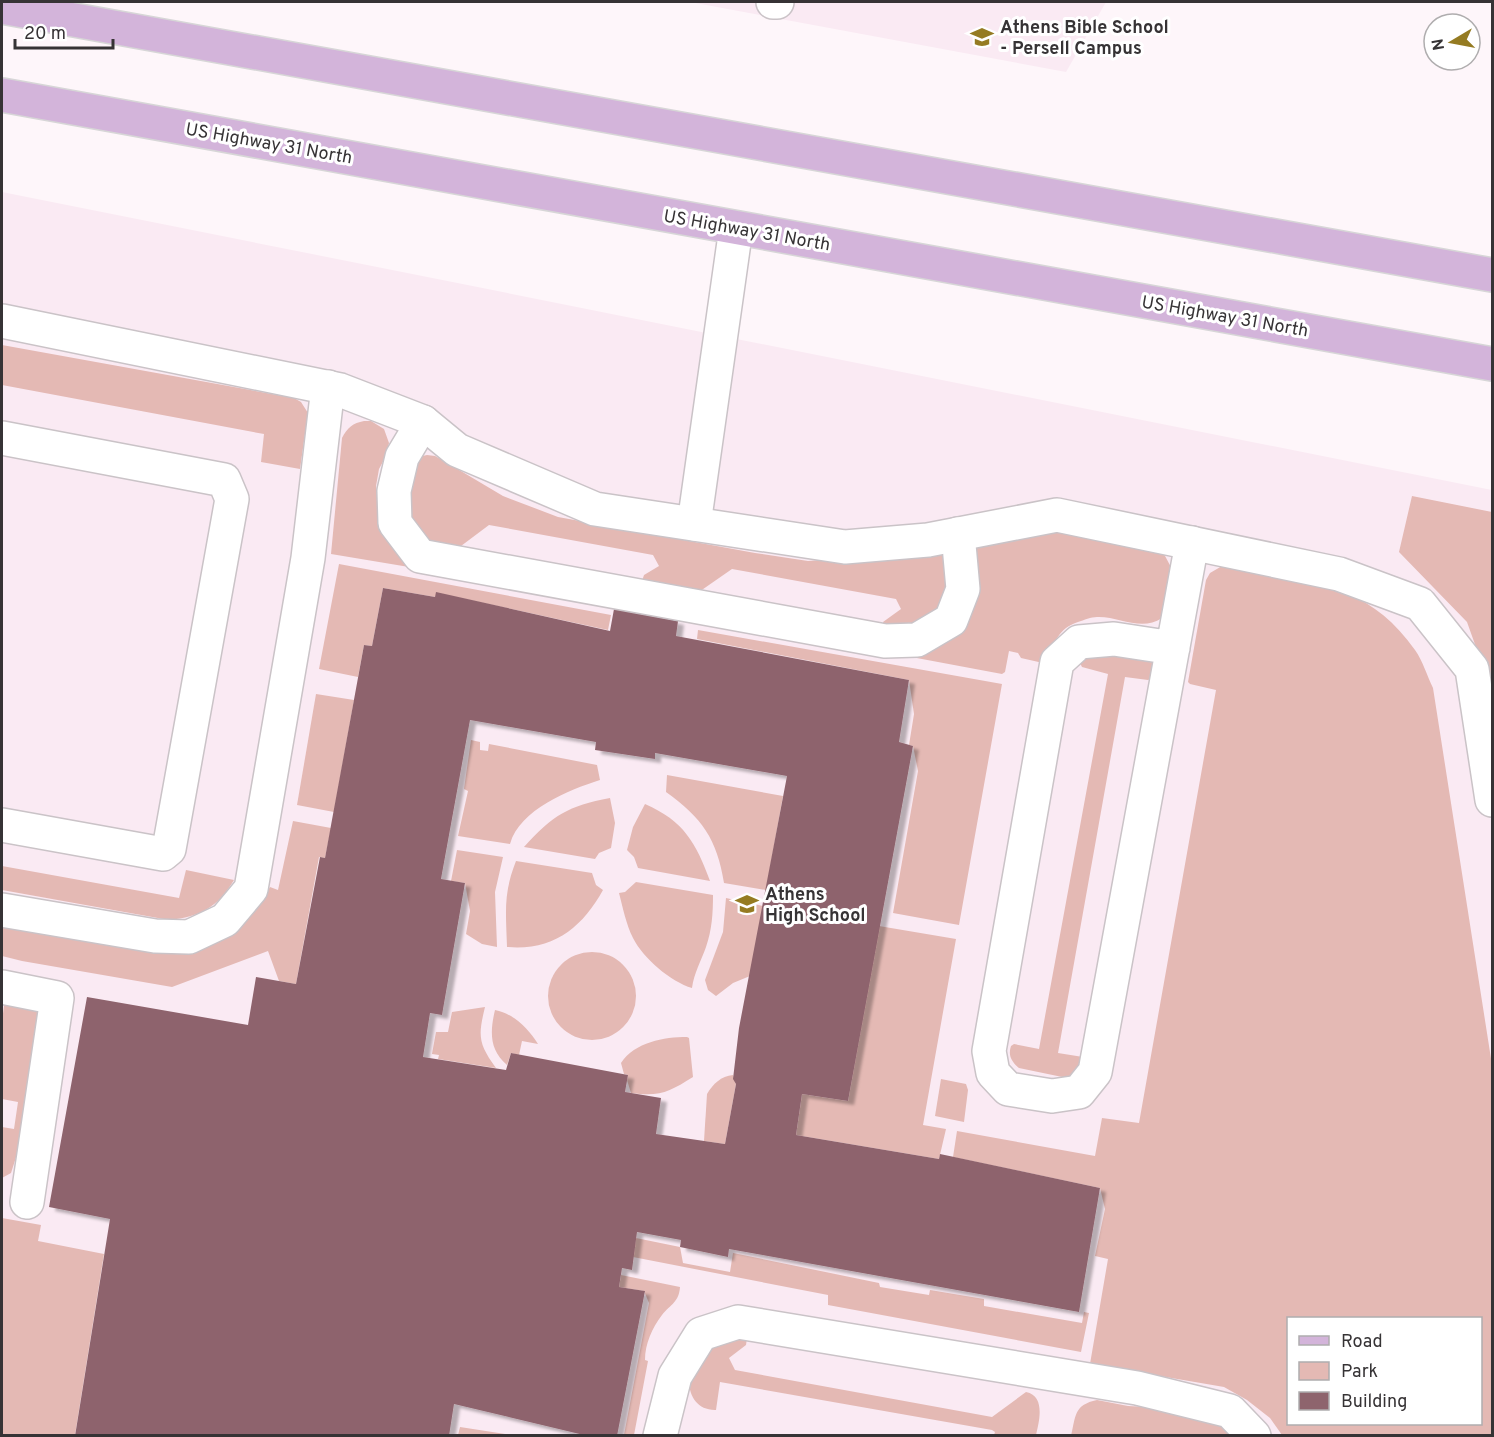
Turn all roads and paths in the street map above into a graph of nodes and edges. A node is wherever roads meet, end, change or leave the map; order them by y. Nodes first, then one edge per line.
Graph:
1 (2, 7) edge
2 (2, 95) edge
3 (736, 228) junction
4 (1492, 275) edge
5 (2, 321) edge
6 (1492, 364) edge
7 (328, 387) junction
8 (423, 422) junction
9 (2, 438) edge
10 (694, 524) junction
11 (958, 534) junction
12 (1192, 543) junction
13 (1173, 648) junction
14 (1492, 800) edge
15 (2, 825) edge
16 (2, 910) edge
17 (2, 987) edge
18 (27, 1202) dead end
19 (660, 1436) edge
20 (1254, 1436) edge

1 - 4 main road
2 - 3 main road, US Highway 31 North
3 - 6 main road, US Highway 31 North
3 - 10 lane
5 - 7 lane
7 - 8 lane
7 - 16 lane
8 - 10 lane
8 - 11 lane
9 - 15 lane
10 - 11 lane
11 - 12 lane
12 - 13 lane
12 - 14 lane
13 - 13 lane
17 - 18 lane
19 - 20 lane

